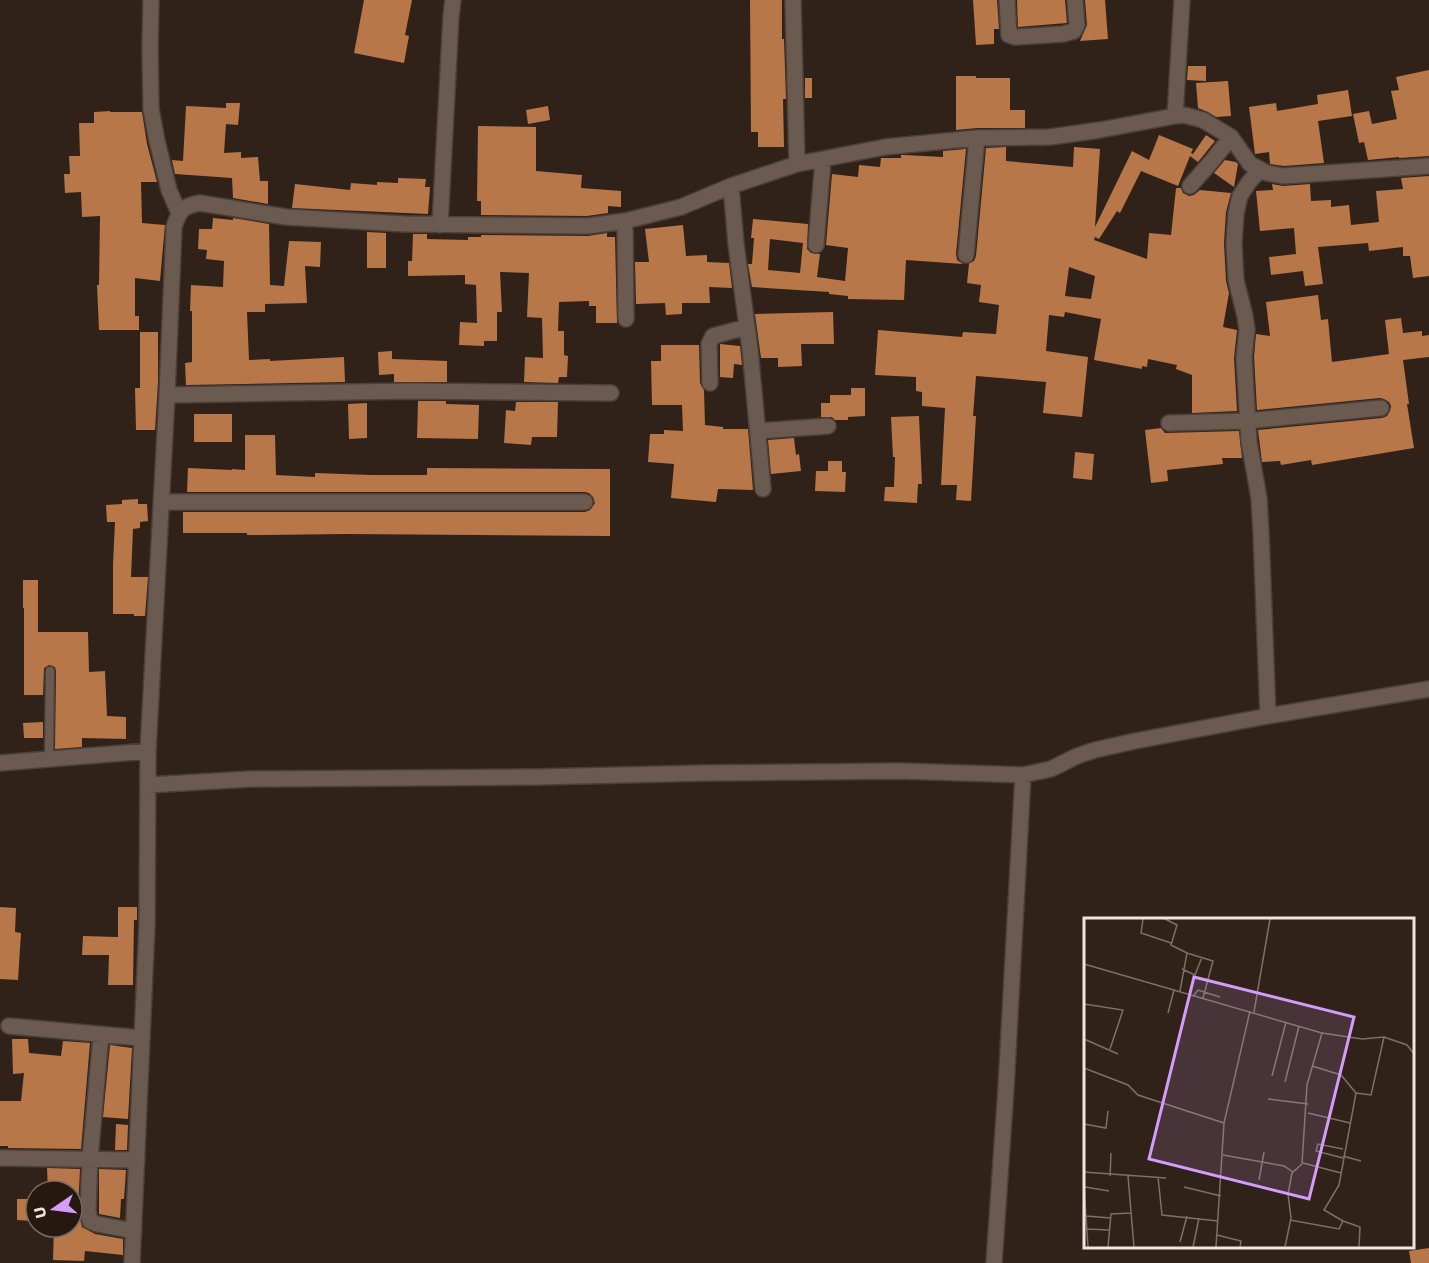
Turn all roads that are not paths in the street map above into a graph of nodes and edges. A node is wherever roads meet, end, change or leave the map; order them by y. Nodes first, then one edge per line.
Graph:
1 (151, 0) edge
2 (453, 0) edge
3 (793, 0) edge
4 (1007, 0) edge
5 (1075, 0) edge
6 (1182, 0) edge
7 (1175, 116) junction
8 (1231, 137) junction
9 (977, 138) junction
10 (823, 160) junction
11 (797, 164) junction
12 (1429, 166) edge
13 (1260, 170) junction
14 (731, 186) junction
15 (1190, 186) dead end
16 (179, 213) junction
17 (625, 221) junction
18 (440, 225) junction
19 (816, 245) dead end
20 (966, 255) dead end
21 (626, 319) dead end
22 (747, 327) junction
23 (710, 383) dead end
24 (611, 393) dead end
25 (167, 395) junction
26 (1381, 408) dead end
27 (1247, 421) junction
28 (1169, 423) dead end
29 (828, 426) dead end
30 (758, 431) junction
31 (763, 489) dead end
32 (162, 502) junction
33 (585, 502) dead end
34 (50, 670) dead end
35 (1429, 688) edge
36 (1268, 716) junction
37 (148, 751) junction
38 (49, 758) junction
39 (0, 764) edge
40 (1023, 775) junction
41 (148, 784) junction
42 (9, 1026) dead end
43 (101, 1034) junction
44 (142, 1038) junction
45 (0, 1158) edge
46 (90, 1159) junction
47 (137, 1160) junction
48 (134, 1231) junction
49 (132, 1263) edge
50 (994, 1263) edge

1 - 16 street
2 - 18 street
3 - 11 street
4 - 5 street
6 - 7 street
7 - 8 street
7 - 9 street
8 - 13 street
8 - 15 street
9 - 10 street
9 - 20 street
10 - 11 street
10 - 19 street
11 - 14 street
12 - 13 street
13 - 27 street
14 - 17 street
14 - 22 street
16 - 18 street
16 - 25 street
17 - 18 street
17 - 21 street
22 - 23 street
22 - 30 street
24 - 25 street
25 - 32 street
26 - 27 street
27 - 28 street
27 - 36 street
29 - 30 street
30 - 31 street
32 - 33 street
32 - 37 street
34 - 38 lane
35 - 36 street
36 - 40 street
37 - 38 street
37 - 41 street
38 - 39 street
40 - 41 street
40 - 50 street
41 - 44 street
42 - 43 street
43 - 44 street
43 - 46 street
44 - 47 street
45 - 46 street
46 - 47 street
46 - 48 street
47 - 48 street
48 - 49 street

